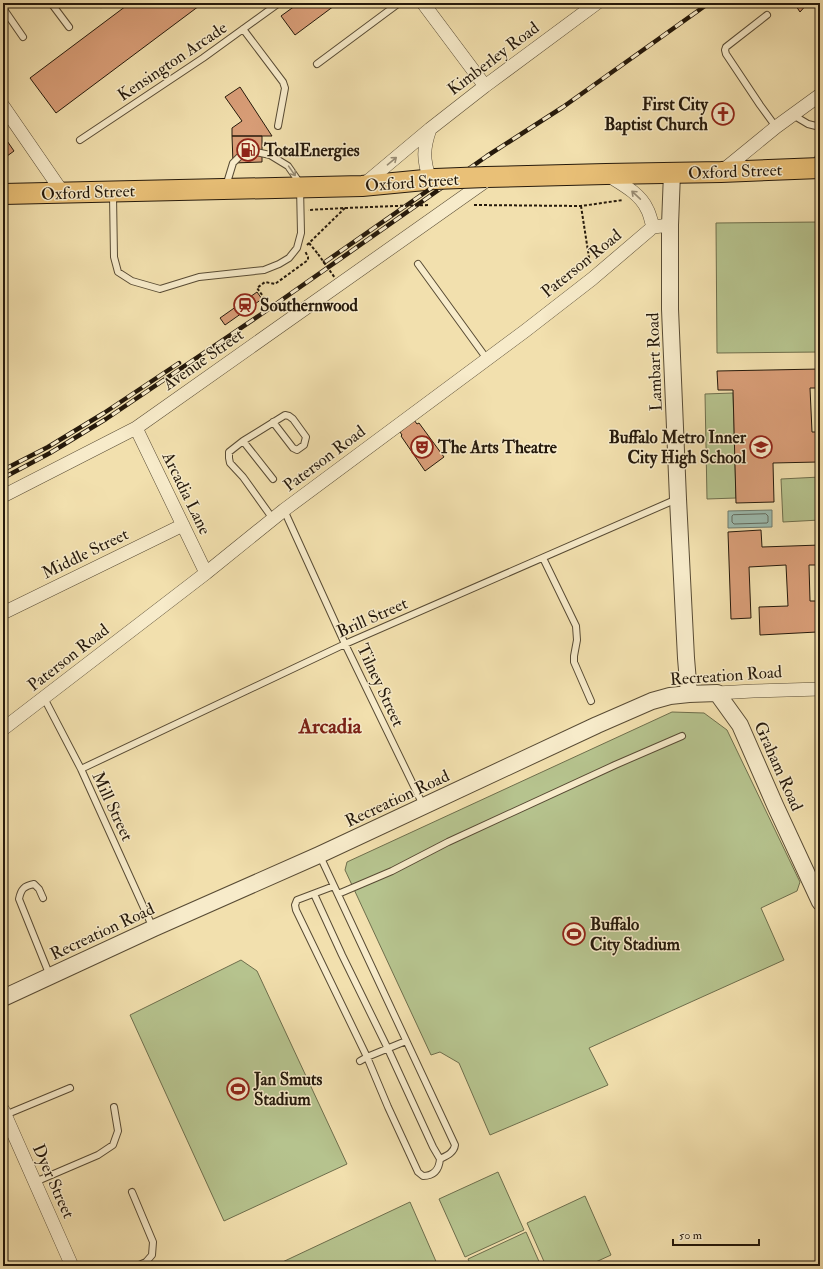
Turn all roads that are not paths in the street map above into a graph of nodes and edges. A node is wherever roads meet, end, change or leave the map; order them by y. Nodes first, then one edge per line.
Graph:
1 (51, 3) edge
2 (279, 3) edge
3 (400, 3) edge
4 (423, 3) edge
5 (597, 3) edge
6 (3, 8) edge
7 (767, 15) dead end
8 (69, 27) dead end
9 (242, 29) junction
10 (23, 37) dead end
11 (317, 64) dead end
12 (485, 86) junction
13 (820, 95) edge
14 (3, 106) edge
15 (793, 115) junction
16 (278, 126) dead end
17 (776, 127) junction
18 (820, 127) edge
19 (430, 129) junction
20 (80, 140) dead end
21 (818, 163) edge
22 (721, 172) junction
23 (672, 173) junction
24 (606, 174) junction
25 (489, 177) junction
26 (433, 180) junction
27 (362, 186) junction
28 (300, 187) junction
29 (226, 188) junction
30 (113, 191) junction
31 (63, 193) junction
32 (3, 194) edge
33 (670, 225) junction
34 (653, 227) junction
35 (418, 264) dead end
36 (487, 359) junction
37 (274, 422) junction
38 (136, 428) junction
39 (243, 441) junction
40 (273, 479) dead end
41 (3, 496) edge
42 (678, 499) junction
43 (284, 510) junction
44 (273, 519) junction
45 (183, 525) junction
46 (543, 558) junction
47 (206, 573) junction
48 (3, 614) edge
49 (345, 644) junction
50 (820, 689) edge
51 (689, 694) junction
52 (717, 694) junction
53 (44, 698) junction
54 (590, 701) dead end
55 (3, 729) edge
56 (682, 736) dead end
57 (81, 769) junction
58 (423, 807) junction
59 (319, 855) junction
60 (334, 886) junction
61 (314, 894) junction
62 (338, 894) junction
63 (43, 898) dead end
64 (820, 902) edge
65 (154, 928) junction
66 (50, 976) junction
67 (3, 998) edge
68 (406, 1041) junction
69 (388, 1049) junction
70 (367, 1057) junction
71 (360, 1061) dead end
72 (70, 1088) dead end
73 (114, 1107) dead end
74 (4, 1112) edge
75 (440, 1159) junction
76 (35, 1182) junction
77 (132, 1192) dead end
78 (820, 1263) edge
79 (72, 1266) edge
80 (137, 1266) edge
81 (817, 1266) edge

1 - 8 lane
2 - 9 lane, Kensington Arcade
3 - 11 lane
4 - 12 street
5 - 12 street, Kimberley Road
6 - 10 lane
7 - 17 lane
9 - 16 lane
9 - 20 lane, Kensington Arcade
12 - 19 street, Kimberley Road
13 - 15 street
14 - 31 street
15 - 17 street
15 - 18 lane
17 - 22 street
19 - 26 street
27 -> 19 street, Kimberley Road
21 - 22 main road, Oxford Street
22 - 23 main road, Oxford Street
23 - 24 main road, Oxford Street
23 - 33 street, Lambart Road
24 - 25 main road, Oxford Street
34 -> 24 street
25 - 26 main road, Oxford Street, bridge
25 - 38 street, Avenue Street
26 - 27 main road, Oxford Street
27 - 28 main road, Oxford Street
28 - 29 main road, Oxford Street
29 -> 28 lane
28 - 30 lane
29 - 30 main road, Oxford Street
30 - 31 main road, Oxford Street
31 - 32 main road, Oxford Street
33 - 34 street
33 - 42 street, Lambart Road
34 - 36 street, Paterson Road
35 - 36 lane
36 - 43 street, Paterson Road
37 - 37 lane
37 - 39 lane
38 - 41 street, Avenue Street
38 - 45 street, Arcadia Lane
39 - 40 lane
39 - 44 lane
42 - 46 lane, Brill Street
42 - 51 street, Lambart Road
43 - 44 street, Paterson Road
43 - 49 lane, Tilney Street
44 - 47 street, Paterson Road
45 - 47 street, Arcadia Lane
45 - 48 street, Middle Street
46 - 49 lane, Brill Street
46 - 54 lane
47 - 53 street, Paterson Road
49 - 57 lane, Brill Street
49 - 58 lane, Tilney Street
50 - 52 street, Recreation Road
51 - 52 street, Recreation Road
51 - 58 street, Recreation Road
52 - 64 street, Graham Road
53 - 55 street, Paterson Road
53 - 57 lane, Mill Street
56 - 62 lane
57 - 65 lane, Mill Street
58 - 59 street, Recreation Road
59 - 60 lane
59 - 65 street, Recreation Road
60 - 61 lane
60 - 62 lane
61 - 69 lane
61 - 70 lane
62 - 68 lane
63 - 66 lane
65 - 66 street, Recreation Road
66 - 67 street, Recreation Road
68 - 69 lane
68 - 75 lane
69 - 70 lane
69 - 75 lane
70 - 71 lane
70 - 75 lane
72 - 74 lane
73 - 76 lane
74 - 76 street, Dyer Street
76 - 79 street, Dyer Street
77 - 80 lane
78 - 81 lane

